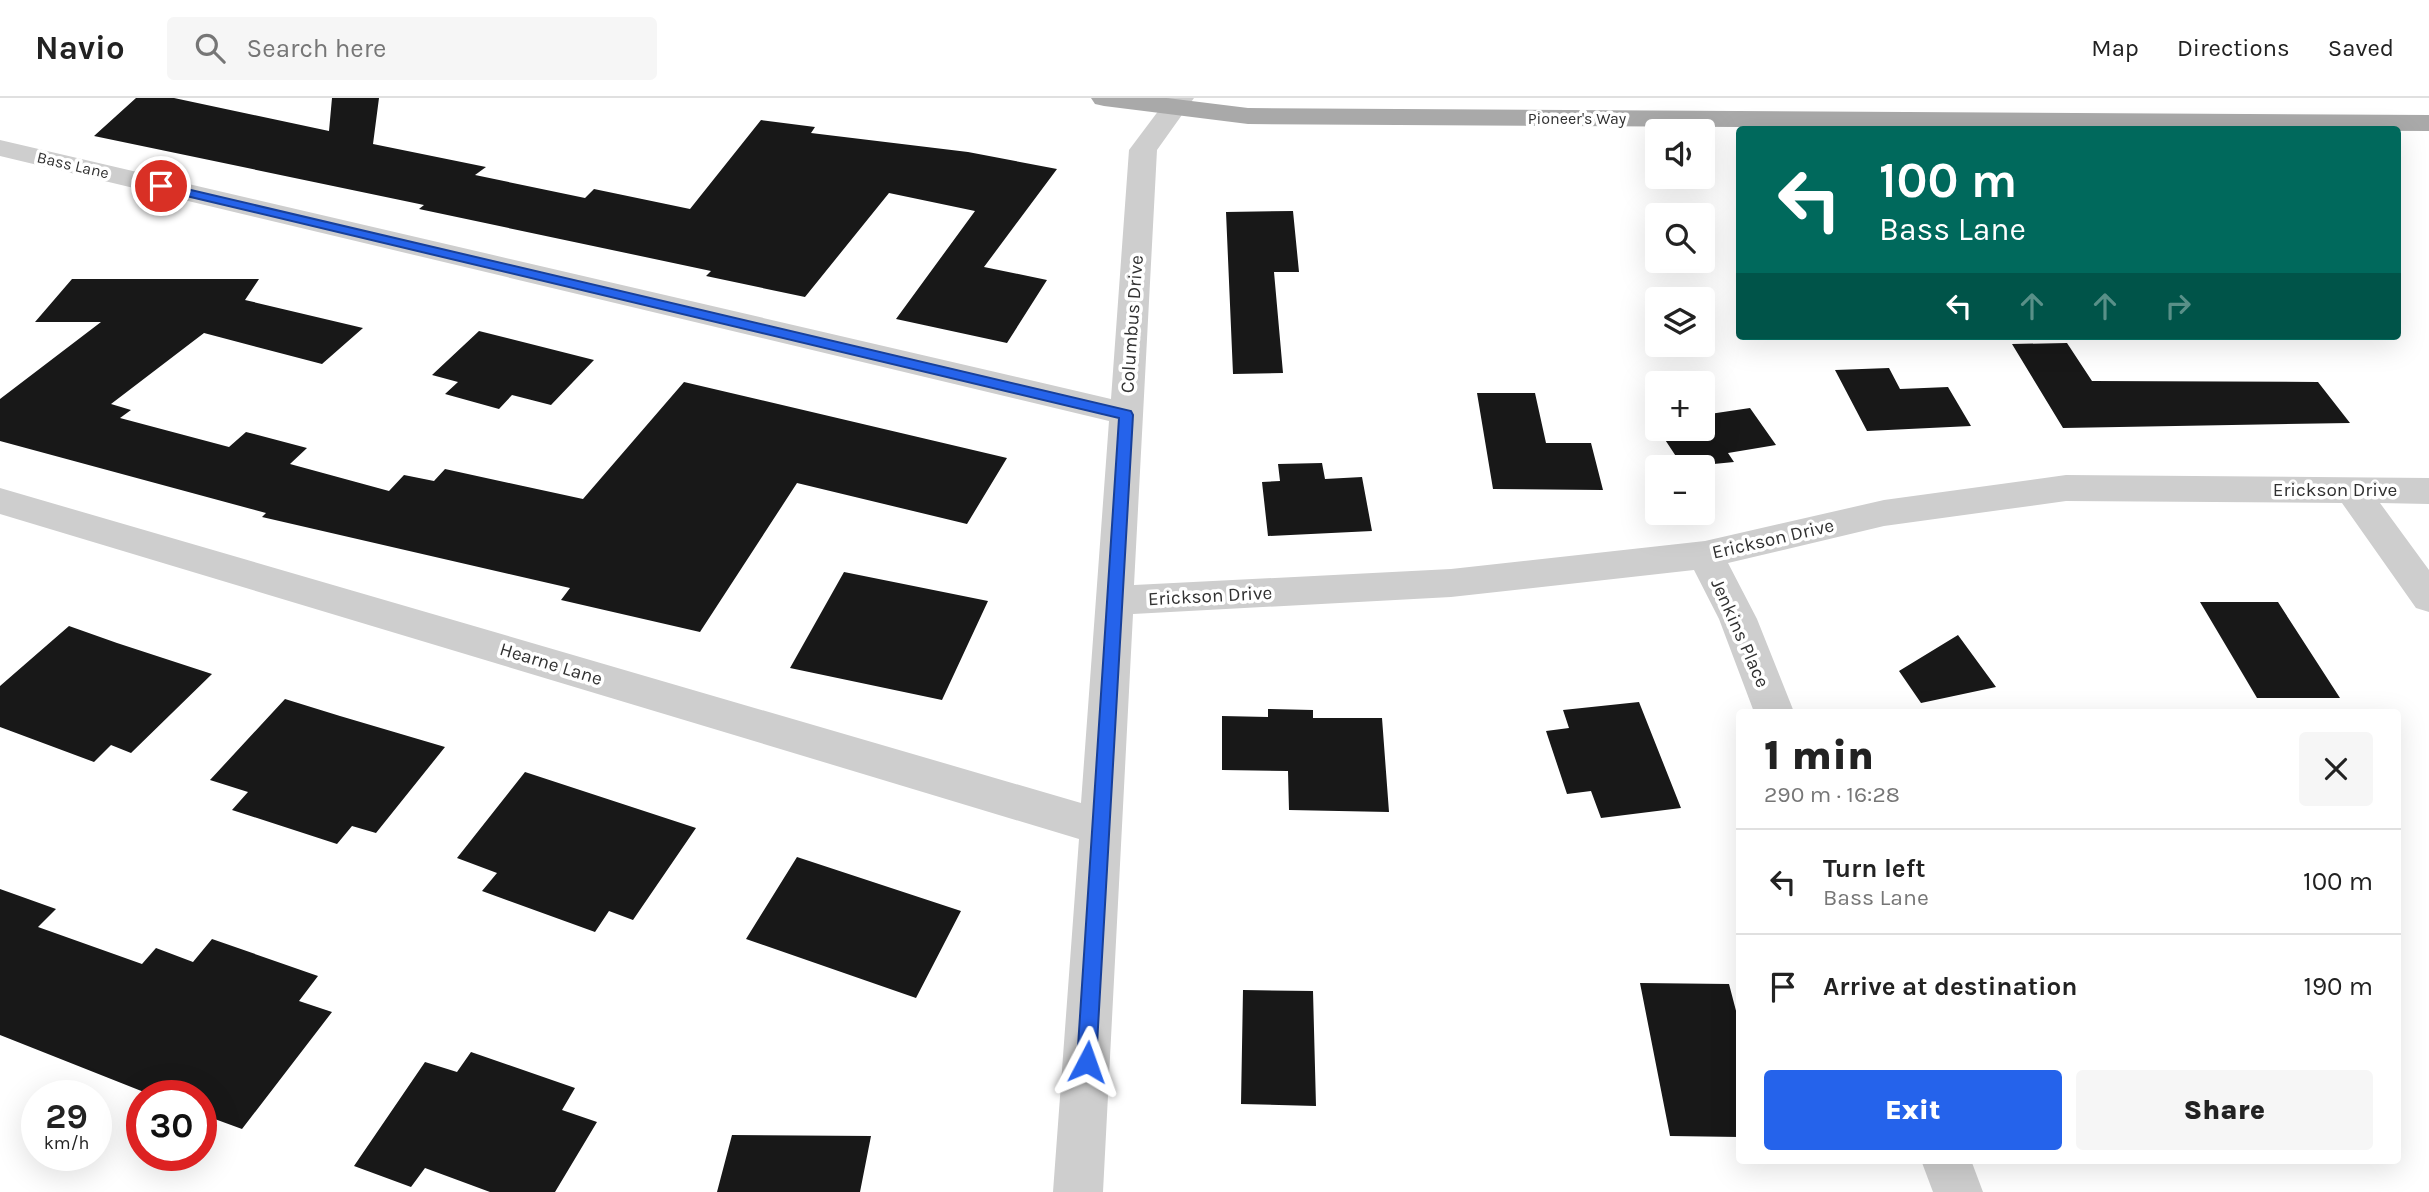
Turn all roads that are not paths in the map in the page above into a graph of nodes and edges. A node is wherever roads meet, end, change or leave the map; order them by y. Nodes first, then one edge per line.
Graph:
1 (1104, 98) edge
2 (1178, 103) edge
3 (2429, 123) edge
4 (0, 148) edge
5 (1126, 415) junction
6 (2351, 491) junction
7 (2429, 491) edge
8 (0, 500) edge
9 (1705, 555) junction
10 (2429, 598) edge
11 (1116, 600) junction
12 (1773, 709) edge
13 (1101, 827) junction
14 (1948, 1164) edge
15 (1079, 1192) edge
16 (1958, 1192) edge

1 - 2 main road, Pioneer's Way
2 - 3 main road, Pioneer's Way
2 - 5 street, Columbus Drive
4 - 5 street, Bass Lane
5 - 11 street, Columbus Drive
6 - 7 street, Erickson Drive
6 - 9 street, Erickson Drive
6 - 10 street
8 - 13 street, Hearne Lane
9 - 11 street, Erickson Drive
9 - 12 street, Jenkins Place
11 - 13 street, Columbus Drive
13 - 15 street, Columbus Drive
14 - 16 street

